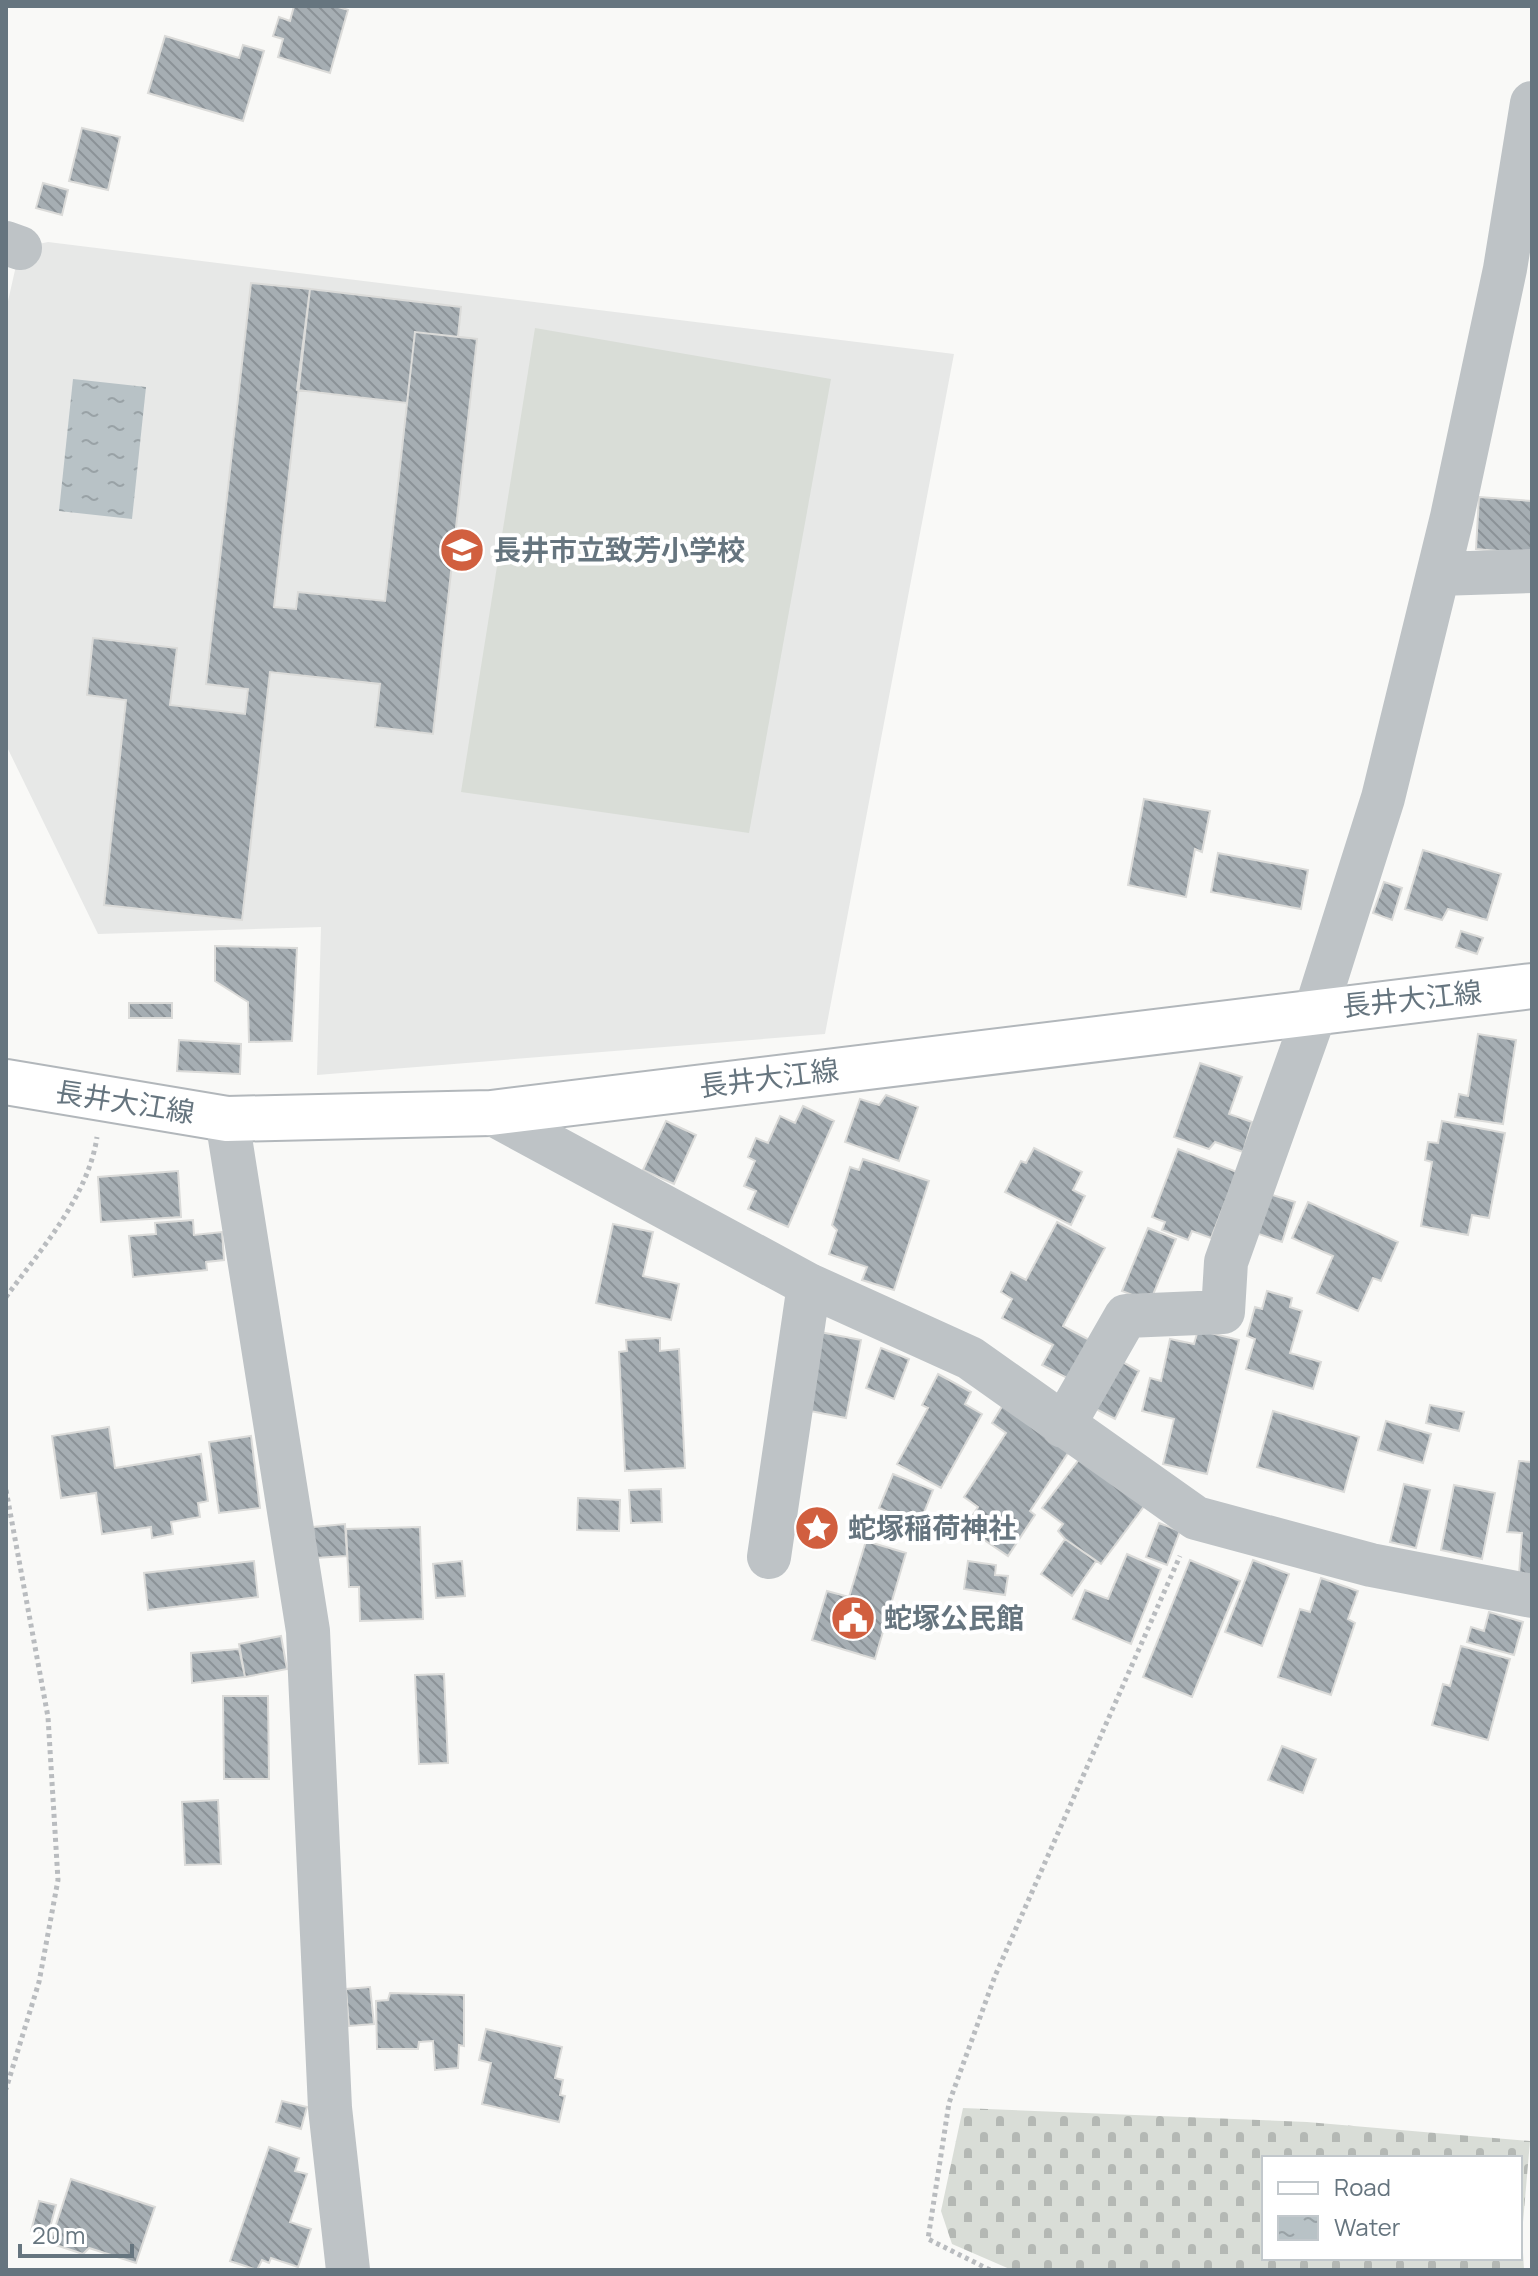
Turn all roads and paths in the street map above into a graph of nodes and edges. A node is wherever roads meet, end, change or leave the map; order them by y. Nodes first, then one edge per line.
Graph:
1 (1532, 103) edge
2 (1532, 571) edge
3 (1438, 574) junction
4 (1532, 986) edge
5 (1316, 1010) junction
6 (6, 1082) edge
7 (103, 1099) junction
8 (491, 1113) junction
9 (227, 1119) junction
10 (809, 1285) junction
11 (6, 1297) edge
12 (1063, 1426) junction
13 (6, 1490) edge
14 (1196, 1518) junction
15 (769, 1557) dead end
16 (1532, 1596) edge
17 (6, 2089) edge
18 (348, 2270) edge
19 (990, 2270) edge

1 - 3 street
2 - 3 street
3 - 5 street
4 - 5 main road, 長井大江線
5 - 8 main road, 長井大江線
5 - 12 street
6 - 7 main road, 長井大江線
7 - 9 main road, 長井大江線
7 - 11 path
8 - 9 main road, 長井大江線
8 - 10 street
9 - 18 street
10 - 12 street
10 - 15 street
12 - 14 street
13 - 17 path
14 - 16 street
14 - 19 path

